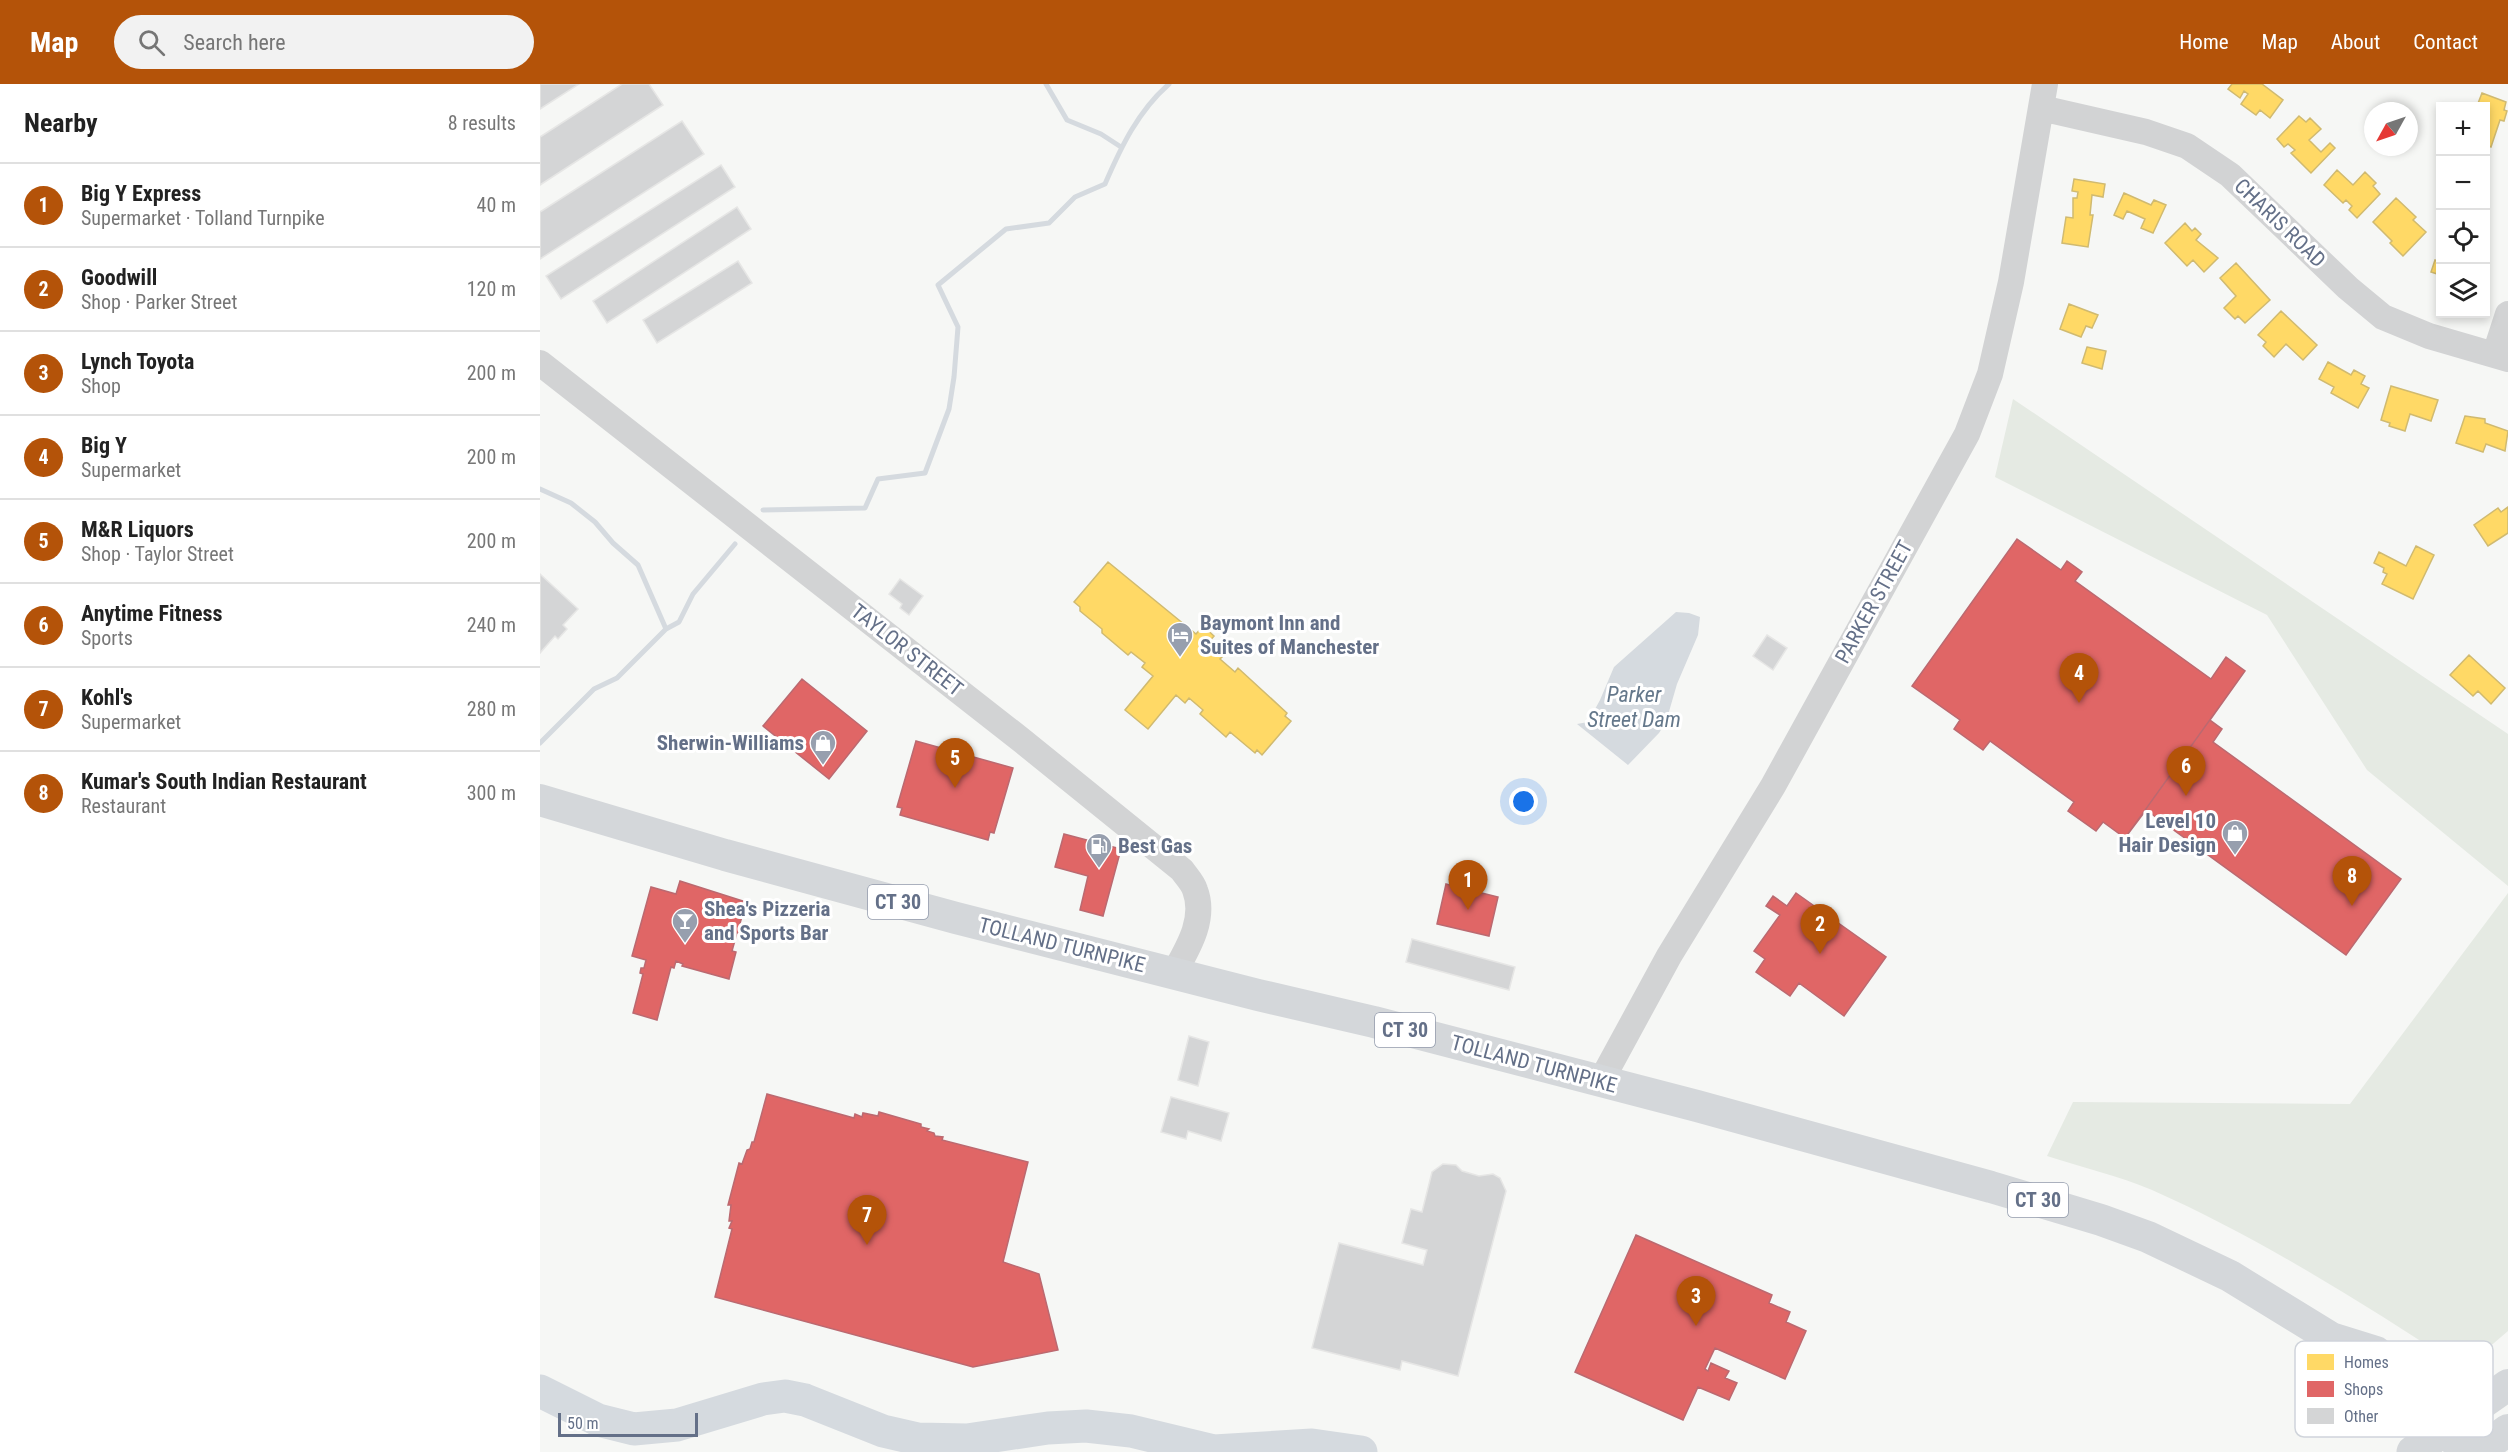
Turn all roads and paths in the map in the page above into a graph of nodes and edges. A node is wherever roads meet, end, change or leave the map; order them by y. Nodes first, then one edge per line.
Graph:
1 (2043, 96) edge
2 (2508, 314) edge
3 (2502, 357) edge
4 (540, 363) edge
5 (540, 800) edge
6 (1174, 974) junction
7 (1601, 1081) junction
8 (2341, 1341) edge
9 (2508, 1385) edge
10 (2493, 1396) edge
11 (2508, 1430) edge
12 (2434, 1437) edge
13 (2451, 1437) edge
14 (2413, 1452) edge
15 (2467, 1452) edge
16 (2478, 1452) edge

1 - 3 street, CHARIS ROAD
1 - 7 street, PARKER STREET
2 - 3 street
4 - 6 street, TAYLOR STREET
5 - 6 main road, TOLLAND TURNPIKE / CT 30
6 - 7 main road, TOLLAND TURNPIKE / CT 30
7 - 8 main road, TOLLAND TURNPIKE / CT 30
9 - 10 main road
11 - 16 main road
12 - 14 highway
13 - 15 main road, TOLLAND TURNPIKE / CT 30

